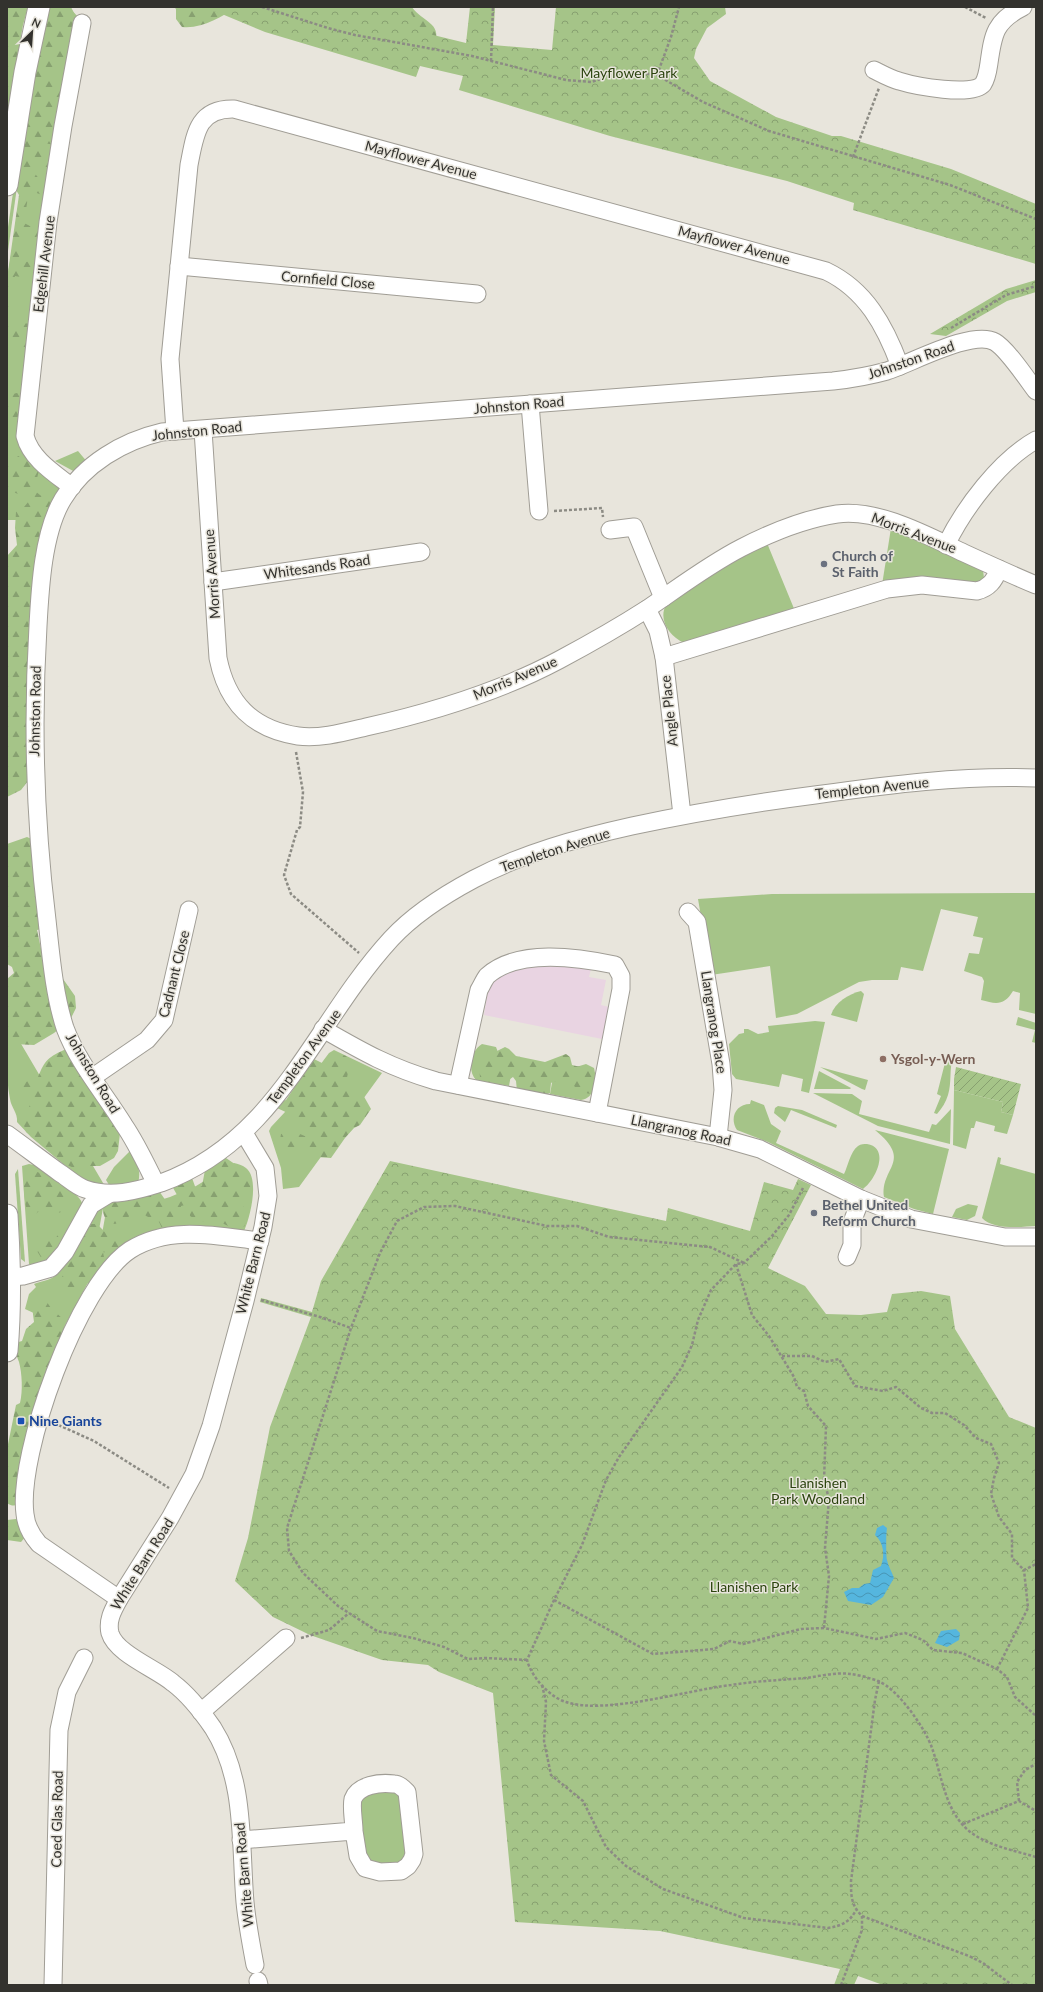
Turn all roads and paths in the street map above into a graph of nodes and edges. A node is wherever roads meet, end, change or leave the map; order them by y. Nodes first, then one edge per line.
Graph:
1 (40, 7) edge
2 (262, 7) edge
3 (493, 7) edge
4 (679, 7) edge
5 (965, 7) edge
6 (1023, 7) edge
7 (82, 23) dead end
8 (998, 25) junction
9 (491, 62) junction
10 (874, 70) joint
11 (657, 75) junction
12 (853, 157) junction
13 (7, 186) edge
14 (1036, 219) edge
15 (179, 266) junction
16 (1036, 286) edge
17 (477, 294) dead end
18 (945, 331) dead end
19 (900, 366) junction
20 (1036, 391) edge
21 (530, 404) junction
22 (203, 430) junction
23 (175, 431) junction
24 (1036, 440) edge
25 (72, 487) junction
26 (539, 511) joint
27 (610, 530) joint
28 (946, 545) junction
29 (420, 552) dead end
30 (999, 569) junction
31 (213, 582) junction
32 (1036, 585) edge
33 (663, 598) junction
34 (647, 609) junction
35 (664, 657) junction
36 (296, 750) dead end
37 (1036, 778) edge
38 (682, 815) junction
39 (189, 910) dead end
40 (688, 912) dead end
41 (359, 953) dead end
42 (323, 1029) junction
43 (93, 1077) junction
44 (458, 1085) junction
45 (597, 1113) junction
46 (244, 1133) junction
47 (7, 1134) edge
48 (718, 1137) junction
49 (805, 1182) dead end
50 (156, 1184) junction
51 (109, 1194) junction
52 (861, 1199) junction
53 (7, 1215) edge
54 (7, 1221) edge
55 (1036, 1237) edge
56 (260, 1241) junction
57 (847, 1257) dead end
58 (744, 1263) junction
59 (736, 1264) junction
60 (11, 1277) junction
61 (258, 1300) dead end
62 (351, 1328) junction
63 (7, 1351) edge
64 (781, 1356) junction
65 (48, 1421) dead end
66 (176, 1492) dead end
67 (1036, 1564) edge
68 (1024, 1570) junction
69 (119, 1599) junction
70 (554, 1600) junction
71 (349, 1613) junction
72 (824, 1628) junction
73 (286, 1638) joint
74 (84, 1658) dead end
75 (527, 1660) junction
76 (996, 1669) junction
77 (879, 1681) junction
78 (541, 1684) junction
79 (201, 1712) junction
80 (1036, 1716) edge
81 (1036, 1764) edge
82 (1019, 1802) junction
83 (1036, 1811) edge
84 (963, 1824) junction
85 (354, 1830) junction
86 (241, 1840) junction
87 (1036, 1857) edge
88 (856, 1910) junction
89 (862, 1916) junction
90 (258, 1977) edge
91 (53, 1985) edge
92 (842, 1985) edge
93 (1012, 1985) edge

1 - 13 main road
2 - 9 path
3 - 9 path
4 - 11 path
5 - 8 path
6 - 8 street
7 - 25 street, Edgehill Avenue
8 - 10 street
9 - 11 path
10 - 12 path
11 - 12 path
12 - 14 path
15 - 17 street, Cornfield Close
15 - 19 street, Mayflower Avenue
15 - 23 street, Mayflower Avenue
16 - 18 path
19 - 20 street, Johnston Road
19 - 21 street, Johnston Road
21 - 22 street, Johnston Road
21 - 26 street
22 - 23 street, Johnston Road
22 - 31 street, Morris Avenue
23 - 25 street, Johnston Road
24 - 28 street
25 - 43 street, Johnston Road
26 - 27 path
27 - 33 street
28 - 30 street, Morris Avenue
28 - 33 street, Morris Avenue
29 - 31 street, Whitesands Road
30 - 32 street, Morris Avenue
30 - 35 street
31 - 34 street, Morris Avenue
33 - 34 street, Morris Avenue
34 - 35 street, Angle Place
35 - 38 street, Angle Place
36 - 41 path
37 - 38 street, Templeton Avenue
38 - 42 street, Templeton Avenue
39 - 43 street, Cadnant Close
40 - 48 street, Llangranog Place
42 - 44 street, Llangranog Road
42 - 46 street, Templeton Avenue
43 - 50 street, Johnston Road
44 - 45 street, Llangranog Road
44 - 45 street
45 - 48 street, Llangranog Road
46 - 50 street, Templeton Avenue
46 - 56 street, White Barn Road
47 - 51 street, Templeton Avenue
48 - 52 street, Llangranog Road
49 - 58 path
50 - 51 street, Templeton Avenue
51 - 60 street, Templeton Avenue
52 - 55 street, Llangranog Road
52 - 57 street
53 - 54 main road
54 - 60 main road
56 - 69 street, White Barn Road
56 - 69 street
58 - 59 path
58 - 62 path
59 - 64 path
59 - 70 path
60 - 63 main road
61 - 62 path
62 - 71 path
64 - 68 path
64 - 72 path
65 - 66 path
67 - 68 path
68 - 76 path
69 - 79 street, White Barn Road
70 - 72 path
70 - 75 path
71 - 73 path
71 - 75 path
72 - 76 path
73 - 79 street
74 - 91 street, Coed Glas Road
75 - 78 path
76 - 80 path
77 - 78 path
77 - 84 path
77 - 88 path
78 - 88 path
79 - 86 street, White Barn Road
81 - 82 path
82 - 83 path
82 - 84 path
84 - 87 path
85 - 85 street
85 - 86 street
86 - 90 street, White Barn Road
88 - 89 path
89 - 92 path
89 - 93 path

